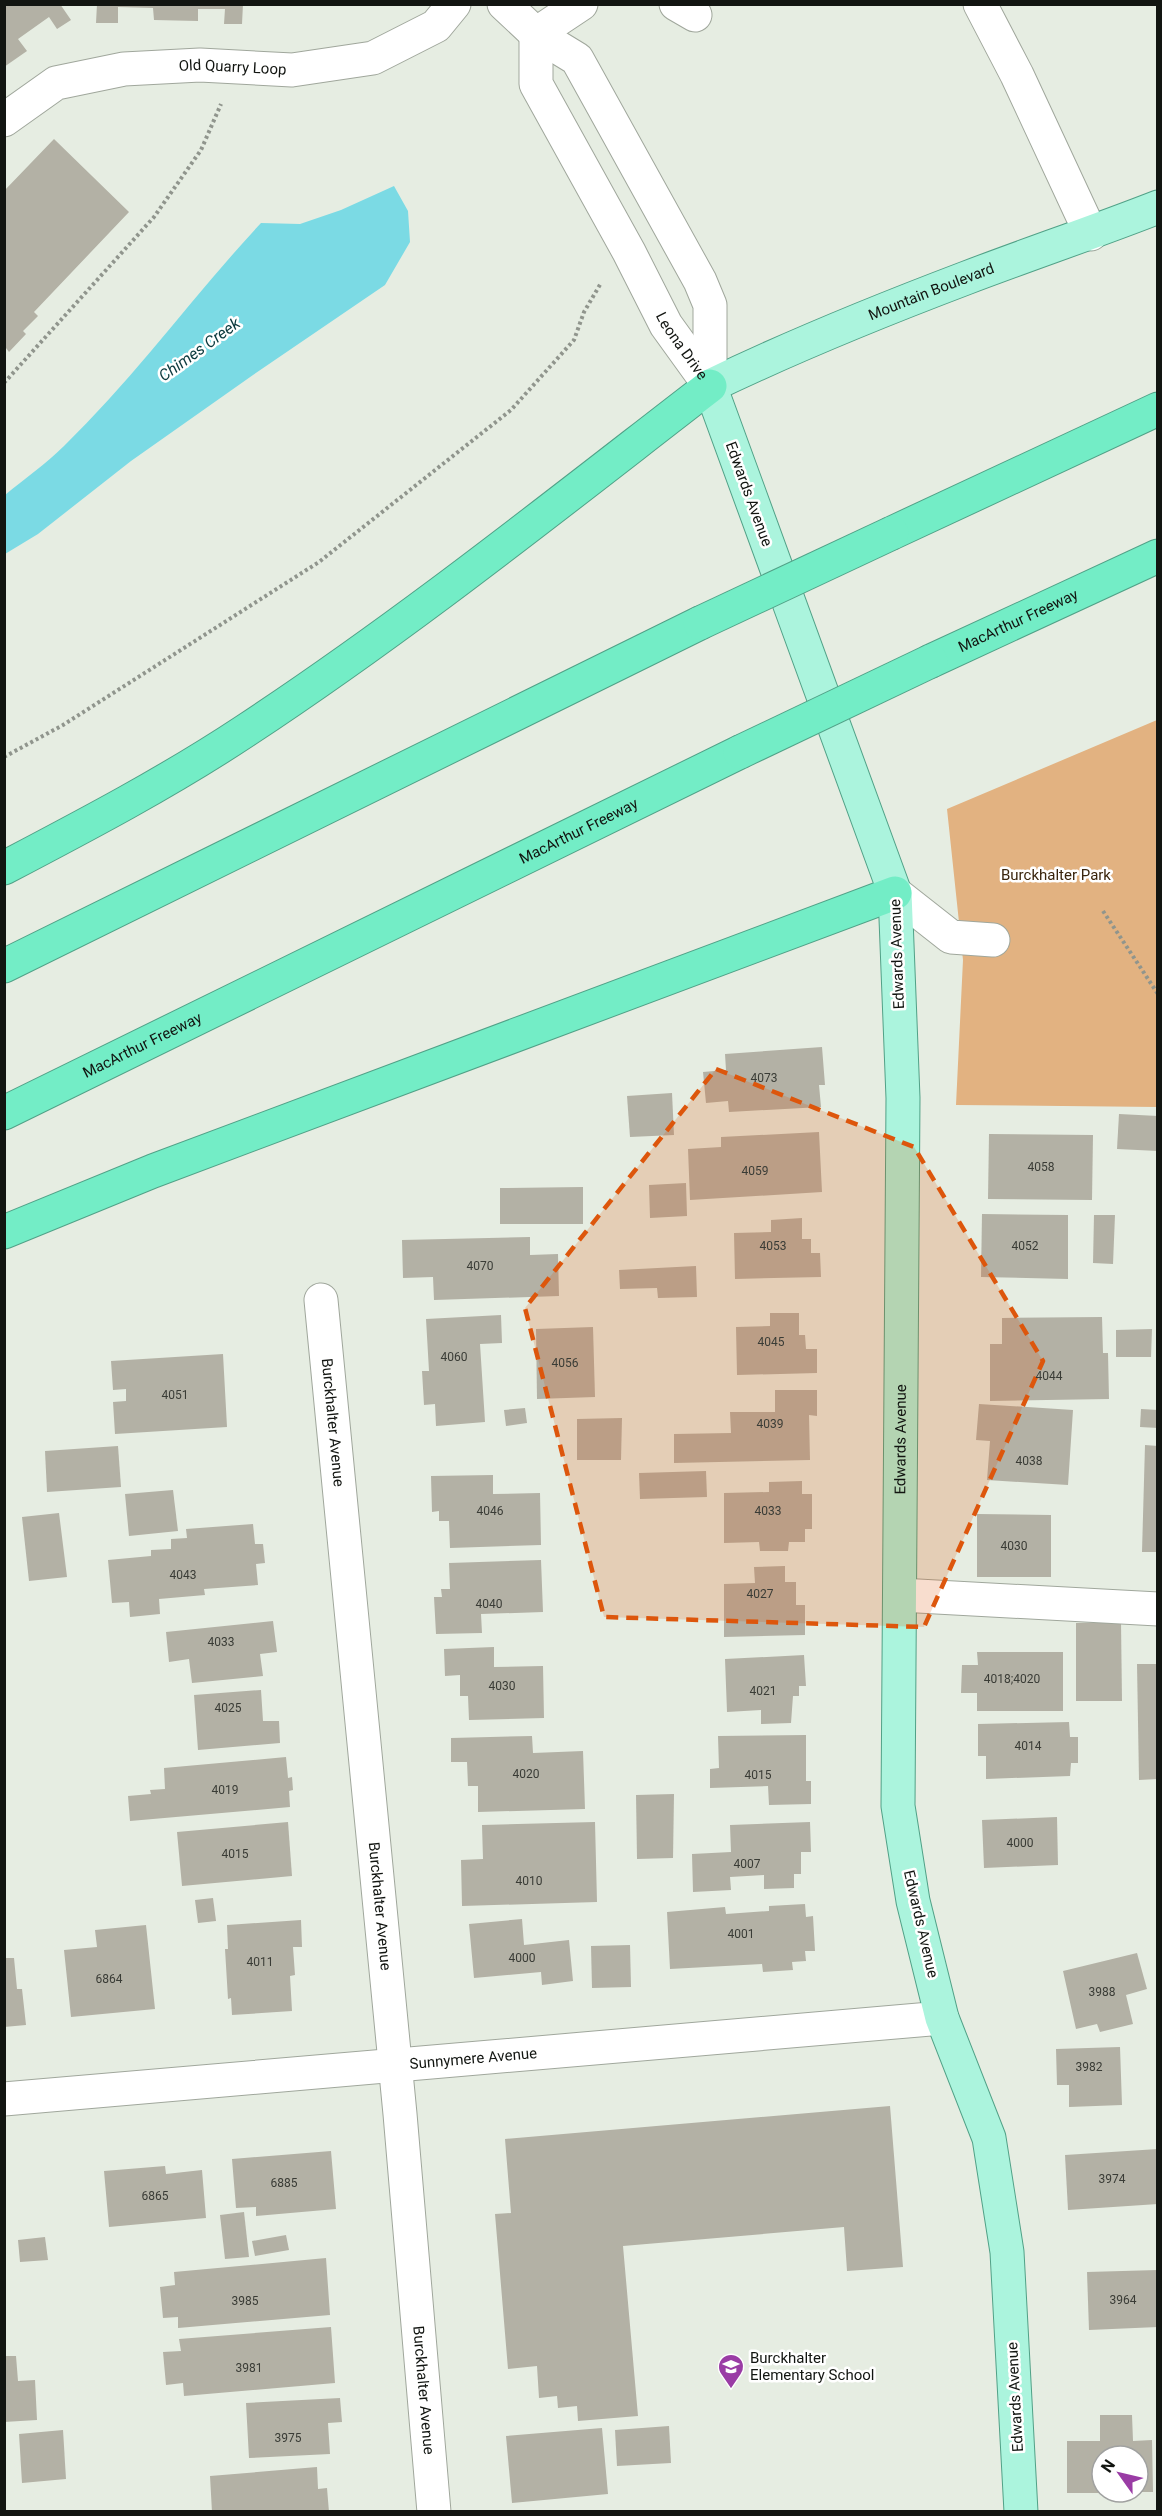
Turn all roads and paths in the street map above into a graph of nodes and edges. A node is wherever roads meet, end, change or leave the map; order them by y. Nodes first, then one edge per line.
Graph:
1 (454, 4) edge
2 (504, 4) edge
3 (581, 4) edge
4 (980, 4) edge
5 (536, 34) junction
6 (236, 67) junction
7 (4, 120) edge
8 (1158, 207) edge
9 (1091, 234) junction
10 (584, 312) dead end
11 (4, 383) edge
12 (710, 386) junction
13 (1158, 409) edge
14 (1158, 556) edge
15 (4, 757) edge
16 (4, 868) edge
17 (895, 893) junction
18 (1103, 912) dead end
19 (993, 940) dead end
20 (4, 966) edge
21 (1158, 994) edge
22 (4, 1113) edge
23 (4, 1232) edge
24 (321, 1300) dead end
25 (900, 1595) junction
26 (1158, 1609) edge
27 (942, 2018) junction
28 (395, 2065) junction
29 (4, 2099) edge
30 (434, 2511) edge
31 (1021, 2511) edge

1 - 6 street, Old Quarry Loop
2 - 5 street, Leona Drive
3 - 5 street
4 - 9 street
5 - 12 street, Leona Drive
5 - 12 street, Leona Drive
6 - 7 street, Old Quarry Loop
6 - 11 path
8 - 9 main road, Mountain Boulevard
9 - 12 main road, Mountain Boulevard
10 - 15 path
12 - 16 highway
12 - 17 main road, Edwards Avenue
13 - 20 highway, bridge
14 - 22 highway, MacArthur Freeway, bridge
17 - 19 street
17 - 23 highway
17 - 25 main road, Edwards Avenue
18 - 21 path
24 - 28 street, Burckhalter Avenue
25 - 26 street
25 - 27 main road, Edwards Avenue
27 - 28 street, Sunnymere Avenue
27 - 31 main road, Edwards Avenue
28 - 29 street, Sunnymere Avenue
28 - 30 street, Burckhalter Avenue

